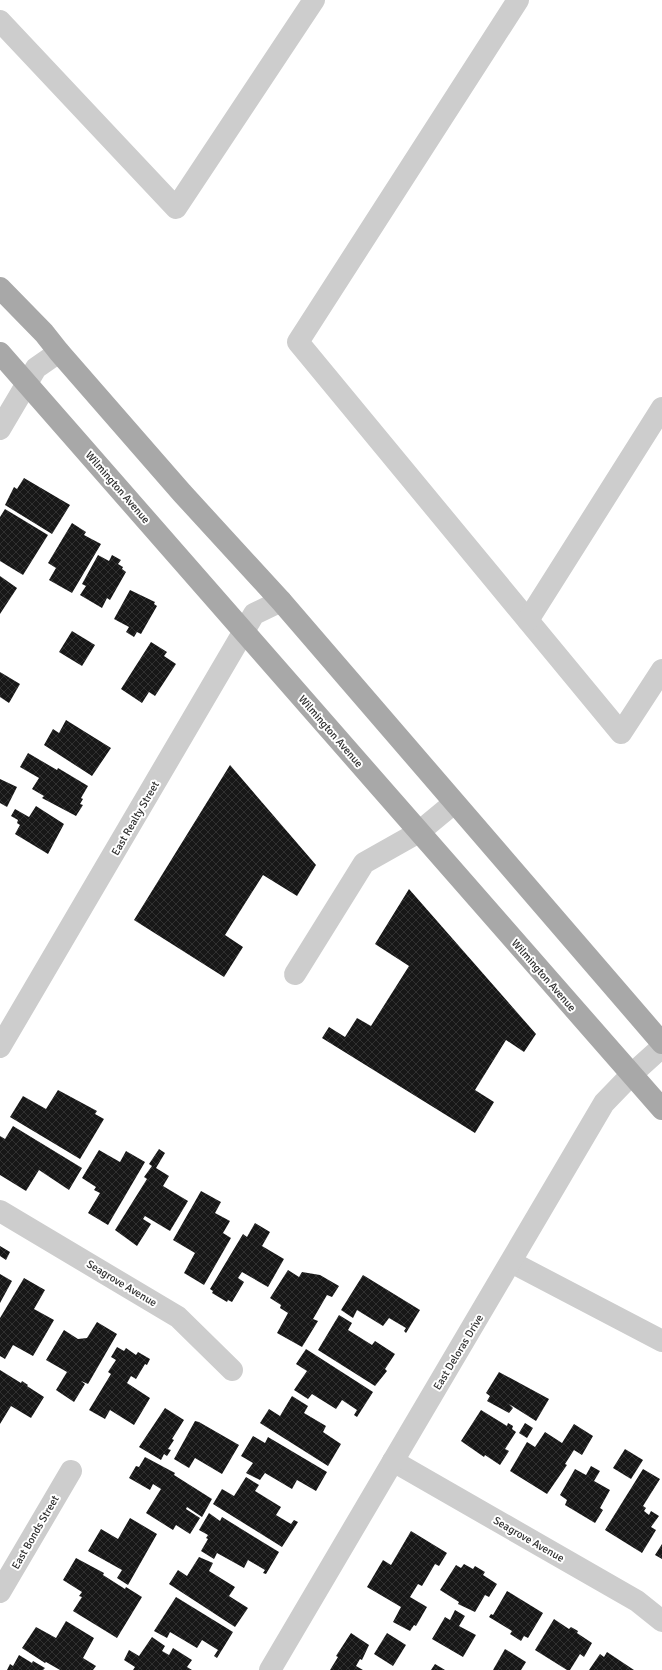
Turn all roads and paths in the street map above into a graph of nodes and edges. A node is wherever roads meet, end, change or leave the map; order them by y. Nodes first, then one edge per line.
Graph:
1 (314, 0) edge
2 (518, 0) edge
3 (0, 21) edge
4 (0, 288) edge
5 (59, 352) junction
6 (0, 353) edge
7 (27, 383) junction
8 (662, 408) edge
9 (0, 429) edge
10 (281, 602) junction
11 (528, 620) junction
12 (244, 632) junction
13 (662, 670) edge
14 (454, 803) junction
15 (419, 832) junction
16 (294, 974) dead end
17 (662, 1043) edge
18 (0, 1047) edge
19 (662, 1047) edge
20 (632, 1074) junction
21 (662, 1109) edge
22 (0, 1211) edge
23 (511, 1262) junction
24 (662, 1341) edge
25 (232, 1370) dead end
26 (393, 1461) junction
27 (71, 1471) dead end
28 (0, 1592) edge
29 (662, 1621) edge
30 (270, 1670) edge

1 - 3 street
2 - 11 street
4 - 5 main road
5 - 7 street
5 - 10 main road
6 - 7 main road, Wilmington Avenue
7 - 9 street
7 - 12 main road, Wilmington Avenue
8 - 11 street
10 - 12 street, East Realty Street
10 - 14 main road
11 - 13 street
12 - 15 main road, Wilmington Avenue
12 - 18 street, East Realty Street
14 - 15 street
14 - 17 main road
15 - 16 street
15 - 20 main road, Wilmington Avenue
19 - 20 street, East Deloras Drive
20 - 21 main road, Wilmington Avenue
20 - 23 street, East Deloras Drive
22 - 25 street, Seagrove Avenue
23 - 24 street
23 - 26 street, East Deloras Drive
26 - 29 street, Seagrove Avenue
26 - 30 street, East Deloras Drive
27 - 28 street, East Bonds Street

